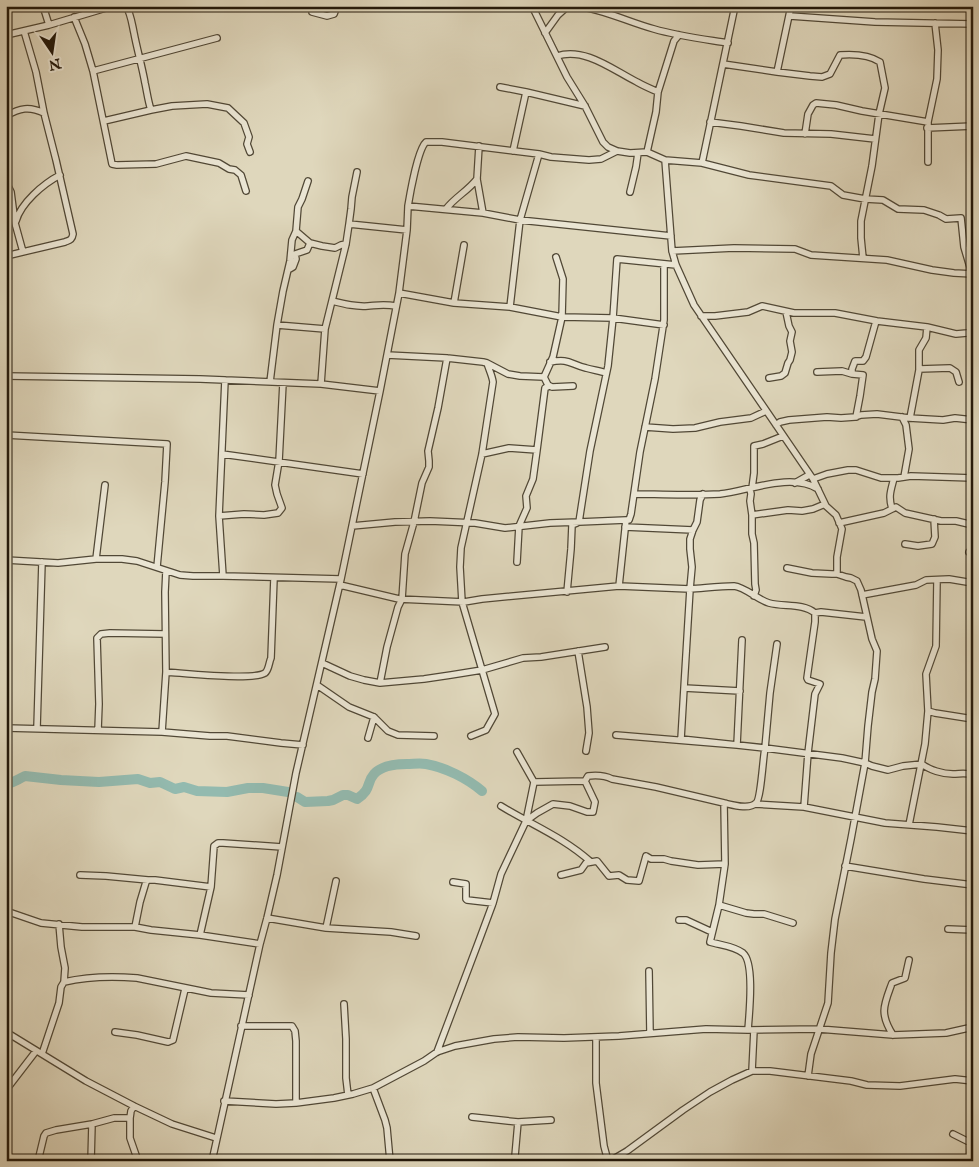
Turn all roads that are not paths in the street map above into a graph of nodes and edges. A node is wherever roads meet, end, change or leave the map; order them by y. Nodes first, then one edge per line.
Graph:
1 (43, 6) edge
2 (120, 6) edge
3 (126, 6) edge
4 (313, 6) edge
5 (337, 6) edge
6 (532, 6) edge
7 (568, 6) edge
8 (576, 6) edge
9 (735, 6) edge
10 (792, 6) edge
11 (790, 16) junction
12 (74, 17) junction
13 (935, 23) junction
14 (973, 24) edge
15 (49, 25) junction
16 (24, 31) junction
17 (545, 32) junction
18 (6, 35) edge
19 (679, 35) junction
20 (217, 38) dead end
21 (728, 43) junction
22 (557, 56) junction
23 (140, 59) junction
24 (723, 64) junction
25 (93, 71) junction
26 (777, 72) junction
27 (500, 87) dead end
28 (526, 92) junction
29 (658, 92) junction
30 (585, 106) junction
31 (151, 110) junction
32 (44, 113) junction
33 (879, 114) junction
34 (6, 116) edge
35 (104, 121) junction
36 (710, 122) junction
37 (928, 125) junction
38 (973, 126) edge
39 (805, 134) junction
40 (876, 139) junction
41 (479, 146) junction
42 (513, 151) junction
43 (617, 151) junction
44 (250, 152) dead end
45 (647, 152) junction
46 (638, 153) junction
47 (539, 154) junction
48 (666, 160) junction
49 (928, 162) dead end
50 (702, 163) junction
51 (357, 172) dead end
52 (60, 175) junction
53 (477, 179) junction
54 (308, 180) dead end
55 (6, 182) edge
56 (246, 191) dead end
57 (630, 192) dead end
58 (866, 198) junction
59 (408, 206) junction
60 (446, 209) junction
61 (482, 213) junction
62 (520, 220) junction
63 (15, 223) junction
64 (349, 224) junction
65 (407, 230) junction
66 (296, 231) junction
67 (671, 236) junction
68 (310, 243) junction
69 (346, 244) junction
70 (464, 245) dead end
71 (672, 251) junction
72 (23, 252) junction
73 (6, 256) edge
74 (556, 257) dead end
75 (864, 258) junction
76 (664, 264) junction
77 (676, 265) junction
78 (288, 270) junction
79 (972, 274) edge
80 (399, 293) junction
81 (332, 301) junction
82 (454, 303) junction
83 (396, 306) junction
84 (510, 306) junction
85 (786, 312) junction
86 (701, 316) junction
87 (562, 317) junction
88 (613, 318) junction
89 (876, 320) junction
90 (277, 325) junction
91 (664, 325) junction
92 (927, 327) junction
93 (325, 329) junction
94 (973, 332) edge
95 (387, 355) junction
96 (447, 358) junction
97 (550, 362) junction
98 (487, 363) junction
99 (919, 368) junction
100 (817, 372) dead end
101 (606, 373) junction
102 (852, 374) junction
103 (6, 376) edge
104 (544, 377) junction
105 (769, 378) dead end
106 (225, 380) junction
107 (270, 382) junction
108 (959, 382) dead end
109 (283, 383) junction
110 (321, 384) junction
111 (549, 386) junction
112 (573, 386) dead end
113 (380, 392) junction
114 (766, 411) junction
115 (856, 417) junction
116 (902, 417) junction
117 (910, 418) junction
118 (973, 420) edge
119 (776, 425) junction
120 (646, 427) junction
121 (6, 435) edge
122 (783, 436) junction
123 (537, 450) junction
124 (222, 454) junction
125 (482, 454) junction
126 (279, 462) junction
127 (363, 474) junction
128 (811, 477) junction
129 (904, 477) junction
130 (894, 478) junction
131 (973, 478) edge
132 (794, 483) junction
133 (105, 485) dead end
134 (751, 488) junction
135 (818, 489) junction
136 (635, 494) junction
137 (703, 494) junction
138 (826, 504) junction
139 (892, 509) junction
140 (752, 515) junction
141 (219, 516) junction
142 (934, 519) junction
143 (414, 522) junction
144 (579, 522) junction
145 (467, 523) junction
146 (839, 523) junction
147 (626, 524) junction
148 (973, 525) edge
149 (352, 526) junction
150 (519, 526) junction
151 (693, 530) junction
152 (905, 544) dead end
153 (96, 558) junction
154 (6, 560) edge
155 (42, 562) junction
156 (517, 562) dead end
157 (157, 567) junction
158 (787, 568) dead end
159 (166, 571) junction
160 (837, 574) junction
161 (223, 576) junction
162 (274, 578) junction
163 (937, 580) junction
164 (340, 582) junction
165 (973, 583) edge
166 (619, 586) junction
167 (690, 589) junction
168 (567, 592) junction
169 (862, 595) junction
170 (754, 596) junction
171 (402, 599) junction
172 (462, 602) junction
173 (815, 613) junction
174 (866, 617) junction
175 (165, 634) junction
176 (742, 640) dead end
177 (777, 644) dead end
178 (605, 647) dead end
179 (578, 651) junction
180 (322, 663) junction
181 (482, 670) junction
182 (166, 672) junction
183 (380, 682) junction
184 (317, 685) junction
185 (684, 688) junction
186 (740, 691) junction
187 (928, 711) junction
188 (374, 717) junction
189 (973, 719) edge
190 (6, 728) edge
191 (37, 728) junction
192 (98, 730) junction
193 (162, 732) junction
194 (434, 736) dead end
195 (471, 736) dead end
196 (616, 736) dead end
197 (368, 738) dead end
198 (736, 744) junction
199 (303, 745) junction
200 (765, 748) junction
201 (586, 751) dead end
202 (517, 752) dead end
203 (808, 753) junction
204 (865, 763) junction
205 (922, 764) junction
206 (973, 775) edge
207 (585, 781) junction
208 (534, 782) junction
209 (724, 803) junction
210 (755, 804) junction
211 (501, 806) dead end
212 (804, 807) junction
213 (855, 816) junction
214 (526, 821) junction
215 (909, 825) junction
216 (973, 831) edge
217 (282, 848) junction
218 (591, 862) junction
219 (725, 864) junction
220 (845, 866) junction
221 (80, 875) dead end
222 (561, 875) dead end
223 (148, 880) junction
224 (336, 881) dead end
225 (452, 882) dead end
226 (973, 885) edge
227 (211, 887) junction
228 (493, 904) junction
229 (719, 905) junction
230 (6, 910) edge
231 (268, 918) junction
232 (679, 920) dead end
233 (793, 923) dead end
234 (59, 924) junction
235 (135, 927) junction
236 (326, 928) junction
237 (948, 929) dead end
238 (973, 930) edge
239 (712, 932) junction
240 (200, 935) junction
241 (416, 936) dead end
242 (260, 944) junction
243 (909, 960) dead end
244 (649, 971) dead end
245 (64, 982) junction
246 (185, 989) junction
247 (249, 995) junction
248 (344, 1004) dead end
249 (241, 1026) junction
250 (973, 1027) edge
251 (819, 1028) junction
252 (751, 1030) junction
253 (6, 1032) edge
254 (115, 1032) dead end
255 (650, 1034) junction
256 (893, 1034) junction
257 (596, 1037) junction
258 (36, 1051) junction
259 (437, 1052) junction
260 (42, 1054) junction
261 (752, 1072) junction
262 (808, 1076) junction
263 (973, 1081) edge
264 (373, 1088) junction
265 (6, 1090) edge
266 (348, 1095) junction
267 (224, 1101) junction
268 (296, 1103) junction
269 (134, 1106) junction
270 (472, 1117) dead end
271 (130, 1118) junction
272 (551, 1120) dead end
273 (518, 1122) junction
274 (92, 1124) junction
275 (954, 1134) dead end
276 (216, 1138) junction
277 (212, 1160) edge
278 (38, 1161) edge
279 (91, 1161) edge
280 (138, 1161) edge
281 (227, 1161) edge
282 (390, 1161) edge
283 (514, 1161) edge
284 (609, 1161) edge
285 (971, 1161) edge

1 - 15 street
2 - 12 street
3 - 23 street
4 - 5 street
6 - 17 street
7 - 17 street
8 - 19 street
9 - 21 street
10 - 11 street
11 - 13 street
11 - 26 street
12 - 15 street
12 - 25 street
13 - 14 street
13 - 37 street
15 - 16 street
16 - 18 street
16 - 32 street
17 - 22 street
19 - 21 street
19 - 29 street
20 - 23 street
21 - 24 street
22 - 29 street
22 - 30 street
23 - 25 street
23 - 31 street
24 - 26 street
24 - 36 street
25 - 35 street
26 - 33 street
27 - 28 street
28 - 30 street
28 - 42 street
29 - 45 street
30 - 43 street
31 - 35 street
31 - 44 street
32 - 34 street
32 - 52 street
33 - 37 street
33 - 39 street
33 - 40 street
35 - 56 street
36 - 39 street
36 - 50 street
37 - 38 street
37 - 49 street
39 - 40 street
40 - 58 street
41 - 42 street
41 - 53 street
41 - 59 street
42 - 47 street
43 - 46 street
43 - 47 street
45 - 46 street
45 - 48 street
46 - 57 street
47 - 62 street
48 - 50 street
48 - 67 street
50 - 58 street
51 - 64 street
52 - 63 street
52 - 72 street
53 - 60 street
53 - 61 street
54 - 66 street
55 - 63 street
58 - 75 street
58 - 79 street
59 - 60 street
59 - 65 street
60 - 61 street
61 - 62 street
62 - 67 street
62 - 84 street
63 - 72 street
64 - 65 street
64 - 69 street
65 - 80 street
66 - 68 street
66 - 78 street
67 - 71 street
68 - 69 street
68 - 78 street
69 - 81 street
70 - 82 street
71 - 75 street
71 - 77 street
72 - 73 street
74 - 87 street
75 - 79 street
76 - 77 street
76 - 88 street
76 - 91 street
77 - 86 street
78 - 90 street
80 - 82 street
80 - 83 street
81 - 83 street
81 - 93 street
82 - 84 street
83 - 95 street
84 - 87 street
85 - 86 street
85 - 89 street
85 - 105 street
86 - 114 street
87 - 88 street
87 - 97 street
88 - 91 street
88 - 101 street
89 - 92 street
89 - 102 street
90 - 93 street
90 - 107 street
91 - 120 street
92 - 94 street
92 - 99 street
93 - 110 street
95 - 96 street
95 - 113 street
96 - 98 street
96 - 143 street
97 - 101 street
97 - 104 street
98 - 104 street
98 - 125 street
99 - 108 street
99 - 117 street
100 - 102 street
101 - 144 street
102 - 115 street
103 - 106 street
104 - 111 street
106 - 107 street
106 - 124 street
107 - 109 street
109 - 110 street
109 - 126 street
110 - 113 street
111 - 112 street
111 - 123 street
113 - 127 street
114 - 119 street
114 - 120 street
115 - 116 street
115 - 119 street
116 - 117 street
116 - 129 street
117 - 118 street
119 - 122 street
120 - 136 street
121 - 157 street
122 - 128 street
122 - 134 street
123 - 125 street
123 - 150 street
124 - 126 street
124 - 141 street
125 - 145 street
126 - 127 street
126 - 141 street
127 - 149 street
128 - 130 street
128 - 132 street
128 - 135 street
129 - 130 street
129 - 131 street
130 - 139 street
132 - 134 street
132 - 135 street
133 - 153 street
134 - 137 street
134 - 140 street
135 - 138 street
136 - 137 street
136 - 147 street
137 - 151 street
138 - 140 street
138 - 146 street
139 - 142 street
139 - 146 street
140 - 170 street
141 - 161 street
142 - 148 street
142 - 152 street
143 - 145 street
143 - 149 street
143 - 171 street
144 - 147 street
144 - 150 street
144 - 168 street
145 - 150 street
145 - 172 street
146 - 160 street
147 - 151 street
147 - 166 street
149 - 164 street
150 - 156 street
151 - 167 street
153 - 155 street
153 - 157 street
154 - 155 street
155 - 191 street
157 - 159 street
158 - 160 street
159 - 161 street
159 - 175 street
160 - 169 street
161 - 162 street
162 - 164 street
162 - 182 street
163 - 165 street
163 - 169 street
163 - 187 street
164 - 171 street
164 - 180 street
166 - 167 street
166 - 168 street
167 - 170 street
167 - 185 street
168 - 172 street
169 - 174 street
170 - 173 street
171 - 172 street
171 - 183 street
172 - 181 street
173 - 174 street
173 - 203 street
174 - 204 street
175 - 182 street
175 - 192 street
176 - 186 street
177 - 200 street
178 - 179 street
179 - 181 street
179 - 201 street
180 - 183 street
180 - 184 street
181 - 183 street
181 - 195 street
182 - 193 street
184 - 188 street
184 - 199 street
185 - 186 street
185 - 198 street
186 - 198 street
187 - 189 street
187 - 205 street
188 - 194 street
188 - 197 street
190 - 191 street
191 - 192 street
192 - 193 street
193 - 199 street
196 - 198 street
198 - 200 street
199 - 217 street
200 - 203 street
200 - 210 street
202 - 208 street
203 - 204 street
203 - 212 street
204 - 205 street
204 - 213 street
205 - 206 street
205 - 215 street
207 - 208 street
207 - 209 street
207 - 214 street
208 - 214 street
209 - 210 street
209 - 219 street
210 - 212 street
211 - 214 street
212 - 213 street
213 - 215 street
213 - 220 street
214 - 218 street
214 - 228 street
215 - 216 street
217 - 227 street
217 - 231 street
218 - 219 street
218 - 222 street
219 - 229 street
220 - 226 street
220 - 251 street
221 - 223 street
223 - 227 street
223 - 235 street
224 - 236 street
225 - 228 street
227 - 240 street
228 - 259 street
229 - 233 street
229 - 239 street
230 - 234 street
231 - 236 street
231 - 242 street
232 - 239 street
234 - 235 street
234 - 245 street
235 - 240 street
236 - 241 street
237 - 238 street
239 - 252 street
240 - 242 street
242 - 247 street
243 - 256 street
244 - 255 street
245 - 246 street
245 - 260 street
246 - 247 street
246 - 254 street
247 - 249 street
248 - 266 street
249 - 267 street
249 - 268 street
250 - 256 street
251 - 252 street
251 - 256 street
251 - 262 street
252 - 255 street
252 - 261 street
253 - 258 street
255 - 257 street
257 - 259 street
257 - 284 street
258 - 260 street
258 - 265 street
259 - 264 street
260 - 269 street
261 - 262 street
261 - 284 street
262 - 263 street
264 - 266 street
264 - 282 street
266 - 268 street
267 - 268 street
267 - 276 street
269 - 271 street
269 - 276 street
270 - 273 street
271 - 274 street
271 - 280 street
272 - 273 street
273 - 283 street
274 - 278 street
274 - 279 street
275 - 285 street
276 - 277 street
277 - 281 street

